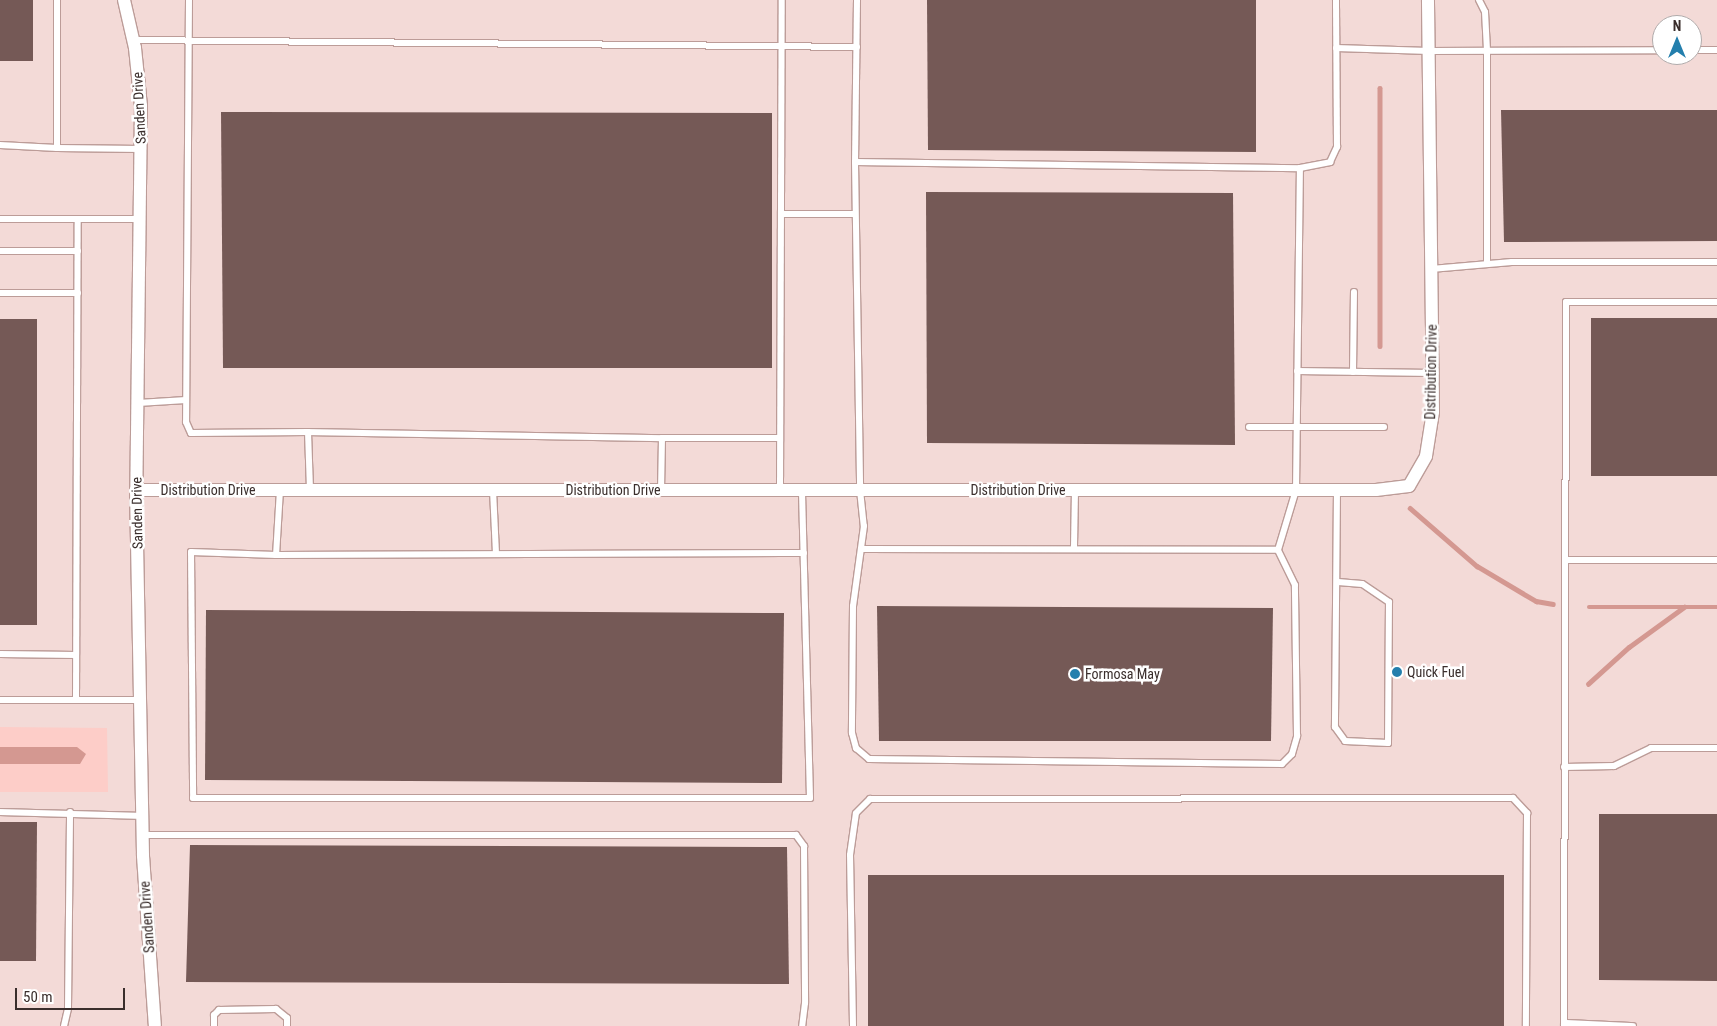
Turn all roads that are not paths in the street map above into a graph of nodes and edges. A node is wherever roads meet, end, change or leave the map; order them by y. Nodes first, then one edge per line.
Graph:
1 (58, 0) edge
2 (124, 0) edge
3 (189, 0) edge
4 (782, 0) edge
5 (857, 0) edge
6 (1336, 0) edge
7 (1428, 0) edge
8 (1479, 0) edge
9 (133, 40) junction
10 (189, 41) junction
11 (782, 48) junction
12 (857, 48) junction
13 (1336, 48) junction
14 (1652, 50) edge
15 (1702, 50) edge
16 (1717, 50) edge
17 (1429, 51) junction
18 (1487, 51) junction
19 (0, 144) edge
20 (57, 148) junction
21 (141, 148) junction
22 (855, 162) junction
23 (1300, 168) junction
24 (781, 214) junction
25 (855, 214) junction
26 (0, 219) edge
27 (78, 219) junction
28 (141, 219) junction
29 (78, 251) junction
30 (0, 252) edge
31 (1717, 262) edge
32 (1487, 264) junction
33 (1431, 269) junction
34 (1354, 292) dead end
35 (78, 293) junction
36 (0, 294) edge
37 (1717, 302) edge
38 (1298, 371) junction
39 (1353, 372) junction
40 (1432, 372) junction
41 (186, 400) junction
42 (138, 403) junction
43 (1297, 427) junction
44 (1384, 427) dead end
45 (1250, 428) dead end
46 (308, 432) junction
47 (662, 438) junction
48 (780, 438) junction
49 (1337, 489) junction
50 (136, 490) junction
51 (280, 490) junction
52 (310, 490) junction
53 (493, 490) junction
54 (661, 490) junction
55 (780, 490) junction
56 (802, 490) junction
57 (860, 490) junction
58 (1075, 490) junction
59 (1296, 490) junction
60 (1074, 547) junction
61 (863, 549) junction
62 (1278, 550) junction
63 (804, 553) junction
64 (496, 554) junction
65 (276, 555) junction
66 (1566, 560) junction
67 (1717, 560) edge
68 (1338, 582) junction
69 (0, 654) edge
70 (76, 655) junction
71 (0, 700) edge
72 (76, 700) junction
73 (140, 700) junction
74 (1717, 748) edge
75 (1564, 767) junction
76 (0, 812) edge
77 (70, 812) junction
78 (142, 816) junction
79 (143, 835) junction
80 (1564, 1024) edge
81 (64, 1026) edge
82 (155, 1026) edge
83 (214, 1026) edge
84 (287, 1026) edge
85 (802, 1026) edge
86 (853, 1026) edge
87 (1526, 1026) edge
88 (1633, 1026) edge

1 - 20 lane
2 - 9 street, Sanden Drive
3 - 10 lane
4 - 11 lane
5 - 12 lane
6 - 13 lane
7 - 17 street, Distribution Drive
8 - 18 lane
9 - 10 lane
9 - 21 street, Sanden Drive
10 - 11 lane
10 - 41 lane
11 - 12 lane
11 - 24 lane
12 - 22 lane
13 - 17 lane
13 - 23 lane
14 - 18 lane
15 - 16 lane
17 - 18 lane
17 - 33 street, Distribution Drive
18 - 32 lane
19 - 20 lane
20 - 21 lane
21 - 28 street, Sanden Drive
22 - 23 lane
22 - 25 lane
23 - 38 lane
24 - 25 lane
24 - 48 lane
25 - 57 lane
26 - 27 lane
27 - 28 lane
27 - 29 lane
28 - 42 street, Sanden Drive
29 - 30 lane
29 - 35 lane
31 - 32 lane
32 - 33 lane
33 - 40 street, Distribution Drive
34 - 39 lane
35 - 36 lane
35 - 70 lane
37 - 66 lane
38 - 39 lane
38 - 43 lane
39 - 40 lane
40 - 49 street, Distribution Drive
41 - 42 lane
41 - 46 lane
42 - 50 street, Sanden Drive
43 - 44 lane
43 - 45 lane
43 - 59 lane
46 - 47 lane
46 - 52 lane
47 - 48 lane
47 - 54 lane
48 - 55 lane
49 - 59 street, Distribution Drive
49 - 68 lane
50 - 51 street, Distribution Drive
50 - 73 street, Sanden Drive
51 - 52 street, Distribution Drive
51 - 65 lane
52 - 53 street, Distribution Drive
53 - 54 street, Distribution Drive
53 - 64 lane
54 - 55 street, Distribution Drive
55 - 56 street, Distribution Drive
56 - 57 street, Distribution Drive
56 - 63 lane
57 - 58 street, Distribution Drive
57 - 61 lane
58 - 59 street, Distribution Drive
58 - 60 lane
59 - 62 lane
60 - 61 lane
60 - 62 lane
61 - 62 lane
63 - 64 lane
63 - 65 lane
64 - 65 lane
66 - 67 lane
66 - 75 lane
68 - 68 lane
69 - 70 lane
70 - 72 lane
71 - 72 lane
72 - 73 lane
73 - 78 street, Sanden Drive
74 - 75 lane
75 - 80 lane
76 - 77 lane
77 - 78 lane
77 - 81 lane
78 - 79 street, Sanden Drive
79 - 82 street, Sanden Drive
79 - 85 lane
80 - 88 lane
83 - 84 lane
86 - 87 lane

